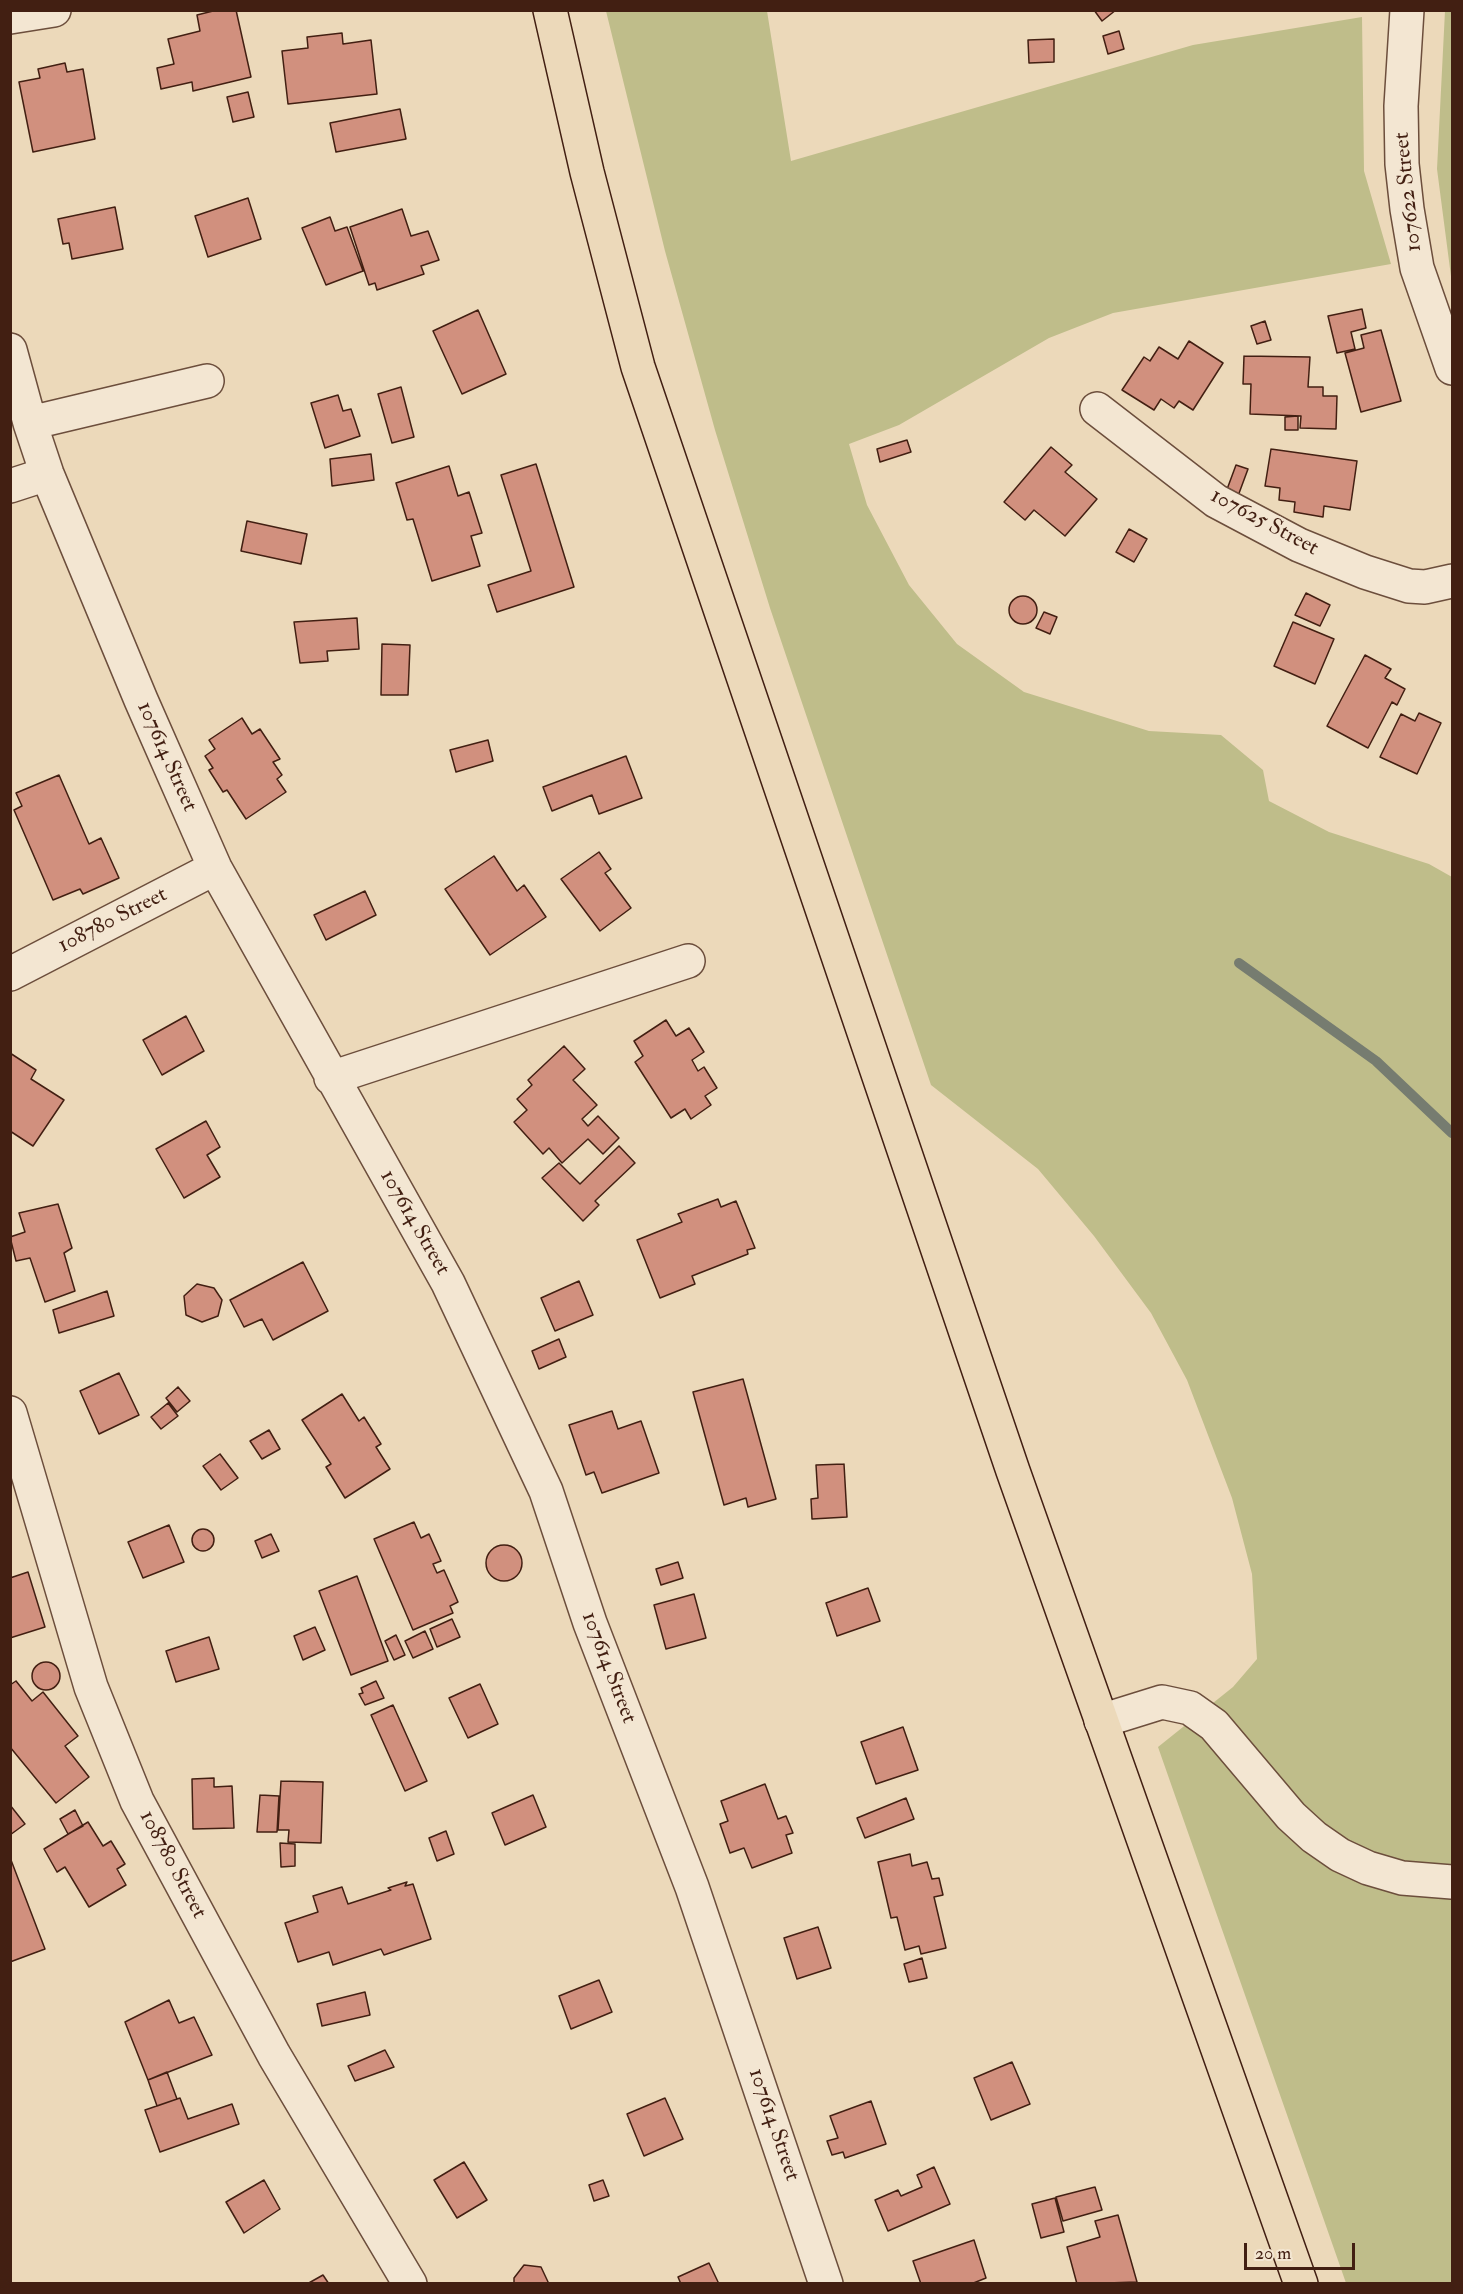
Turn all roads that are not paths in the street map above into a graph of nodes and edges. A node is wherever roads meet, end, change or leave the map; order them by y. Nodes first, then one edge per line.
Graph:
1 (54, 10) edge
2 (550, 10) edge
3 (1407, 10) edge
4 (10, 17) edge
5 (10, 350) edge
6 (1452, 368) edge
7 (207, 381) dead end
8 (1097, 410) dead end
9 (30, 423) junction
10 (47, 474) junction
11 (10, 486) edge
12 (1452, 581) edge
13 (215, 868) junction
14 (687, 961) dead end
15 (10, 974) edge
16 (332, 1078) junction
17 (10, 1413) edge
18 (1101, 1721) junction
19 (1452, 1882) edge
20 (410, 2283) edge
21 (826, 2283) edge
22 (1301, 2283) edge

1 - 4 street
2 - 18 main road
3 - 6 street, 107622 Street
5 - 9 street, 107614 Street
7 - 9 street
8 - 12 street, 107625 Street
9 - 10 street, 107614 Street
10 - 11 street
10 - 13 street, 107614 Street
13 - 15 street, 108780 Street
13 - 16 street, 107614 Street
14 - 16 street
16 - 21 street, 107614 Street
17 - 20 street, 108780 Street
18 - 19 street
18 - 22 main road

